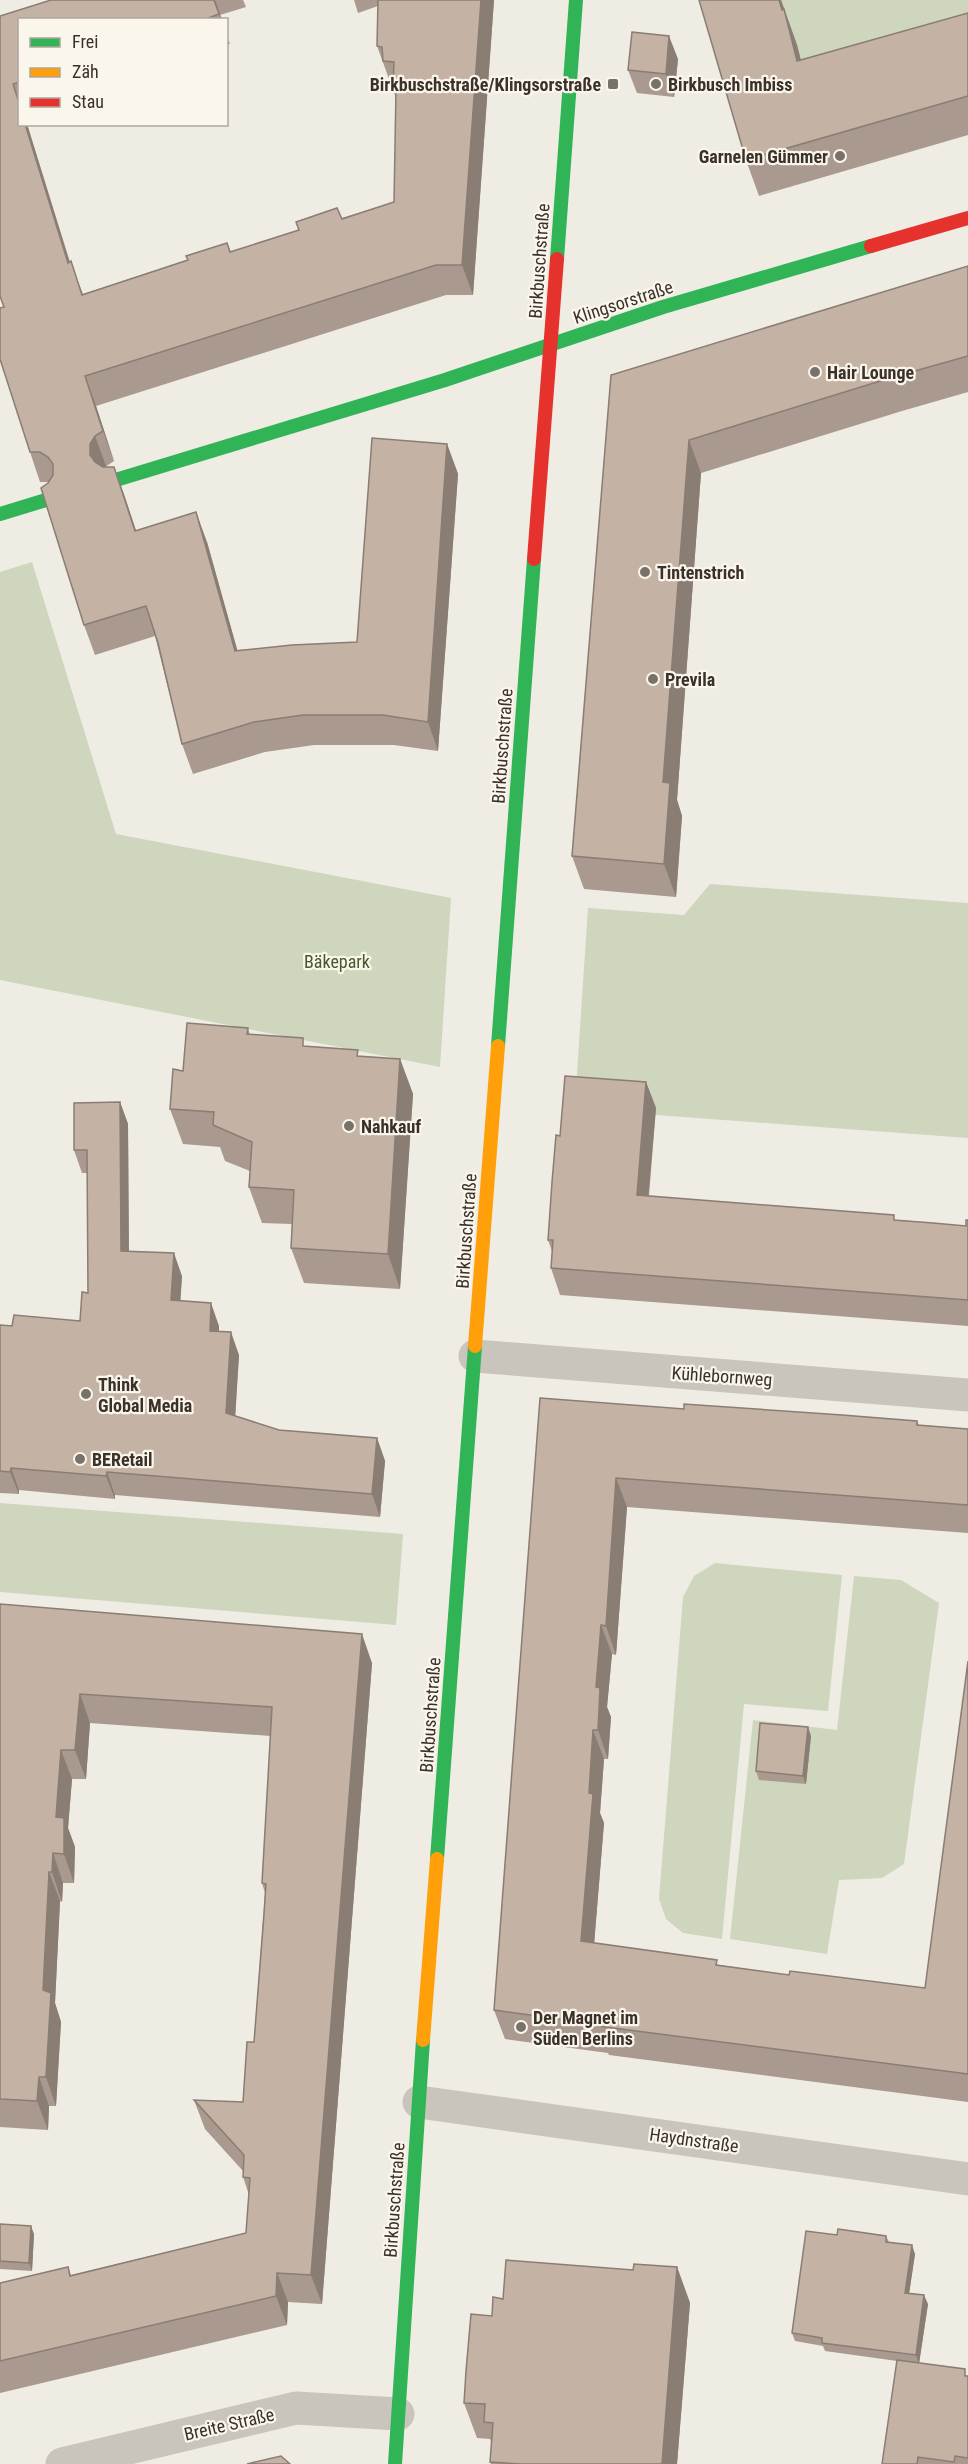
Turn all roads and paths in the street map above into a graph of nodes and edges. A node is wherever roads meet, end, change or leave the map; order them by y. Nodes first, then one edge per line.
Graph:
1 (576, 0) edge
2 (968, 218) edge
3 (550, 345) junction
4 (119, 479) edge
5 (46, 500) edge
6 (0, 514) edge
7 (475, 1356) junction
8 (968, 1395) edge
9 (419, 2102) junction
10 (968, 2180) edge
11 (398, 2414) junction
12 (62, 2464) edge
13 (395, 2464) edge

1 - 3 street, Birkbuschstraße
2 - 3 street, Klingsorstraße
3 - 4 street, Klingsorstraße
3 - 7 street, Birkbuschstraße
5 - 6 street
7 - 8 street, Kühlebornweg
7 - 9 street, Birkbuschstraße
9 - 10 street, Haydnstraße
9 - 11 street, Birkbuschstraße
11 - 12 street, Breite Straße
11 - 13 street, Birkbuschstraße

